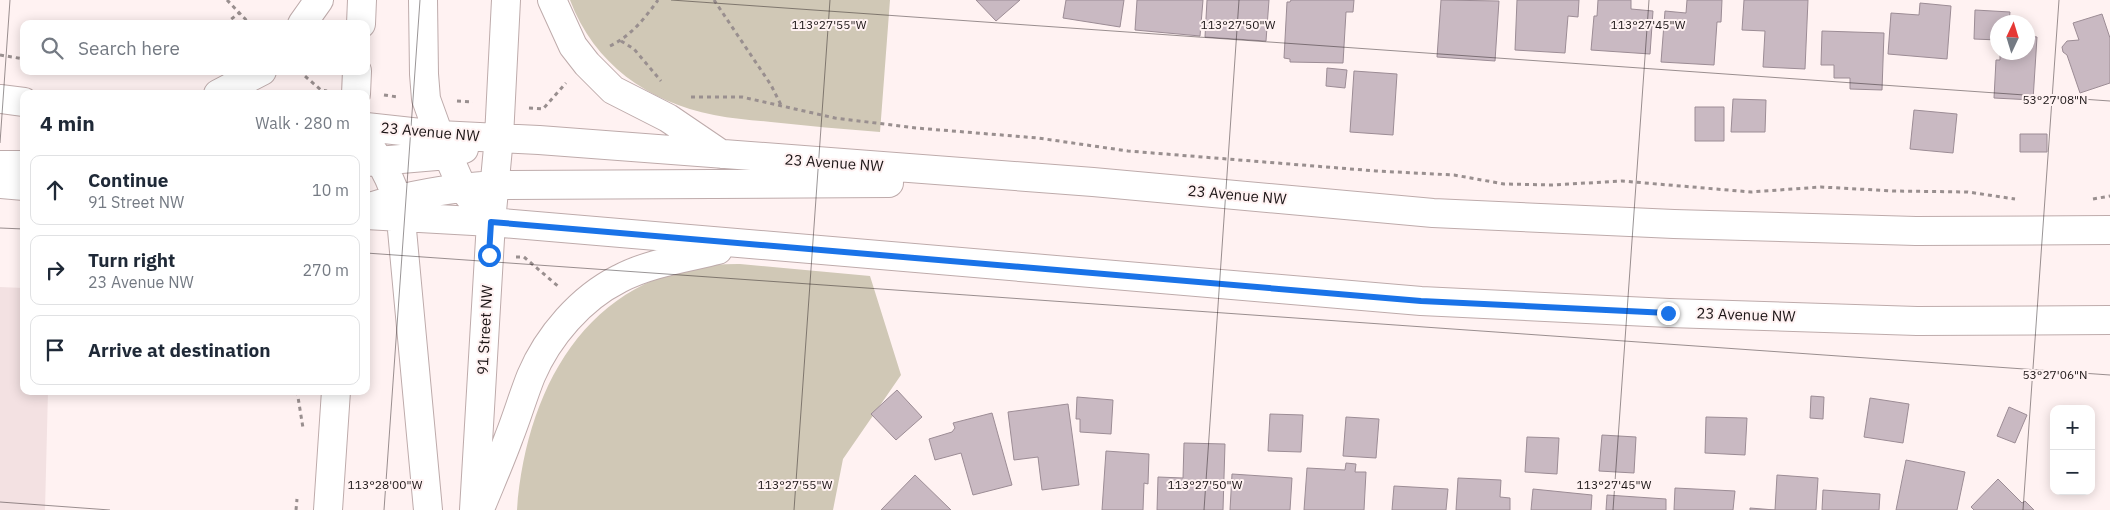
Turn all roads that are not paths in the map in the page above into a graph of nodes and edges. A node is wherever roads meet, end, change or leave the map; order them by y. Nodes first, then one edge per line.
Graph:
1 (319, 0) edge
2 (362, 0) edge
3 (424, 0) edge
4 (506, 0) edge
5 (552, 0) edge
6 (305, 20) edge
7 (361, 20) edge
8 (254, 75) edge
9 (357, 75) edge
10 (226, 90) edge
11 (356, 90) edge
12 (0, 99) edge
13 (20, 102) edge
14 (370, 128) edge
15 (499, 137) junction
16 (443, 145) junction
17 (722, 154) junction
18 (372, 156) edge
19 (0, 165) edge
20 (20, 165) edge
21 (1093, 182) junction
22 (0, 184) edge
23 (20, 186) edge
24 (494, 186) junction
25 (462, 187) junction
26 (370, 208) edge
27 (399, 208) junction
28 (370, 214) edge
29 (491, 222) junction
30 (2110, 230) edge
31 (738, 245) junction
32 (2110, 320) edge
33 (318, 395) edge
34 (336, 395) edge
35 (328, 507) edge
36 (428, 510) edge
37 (474, 510) edge
38 (479, 510) edge

1 - 6 main road
2 - 7 main road
3 - 16 main road
4 - 15 main road, 91 Street NW
5 - 17 main road
8 - 10 main road
9 - 11 main road
12 - 13 main road
14 - 16 main road, 23 Avenue NW
15 - 16 main road
15 - 17 main road, 23 Avenue NW
15 - 24 main road, 91 Street NW
16 - 18 main road
16 - 25 main road
17 - 21 main road, 23 Avenue NW
18 - 27 main road
19 - 20 main road
21 - 24 main road
21 - 30 main road, 23 Avenue NW
22 - 23 main road
24 - 25 main road
24 - 29 main road, 91 Street NW
25 - 27 main road
25 - 29 main road
26 - 27 main road
27 - 28 main road, 23 Avenue NW
27 - 29 main road, 23 Avenue NW
27 - 36 main road
29 - 31 main road, 23 Avenue NW
29 - 37 main road, 91 Street NW
31 - 32 main road, 23 Avenue NW
31 - 38 main road
33 - 35 main road
34 - 35 main road

